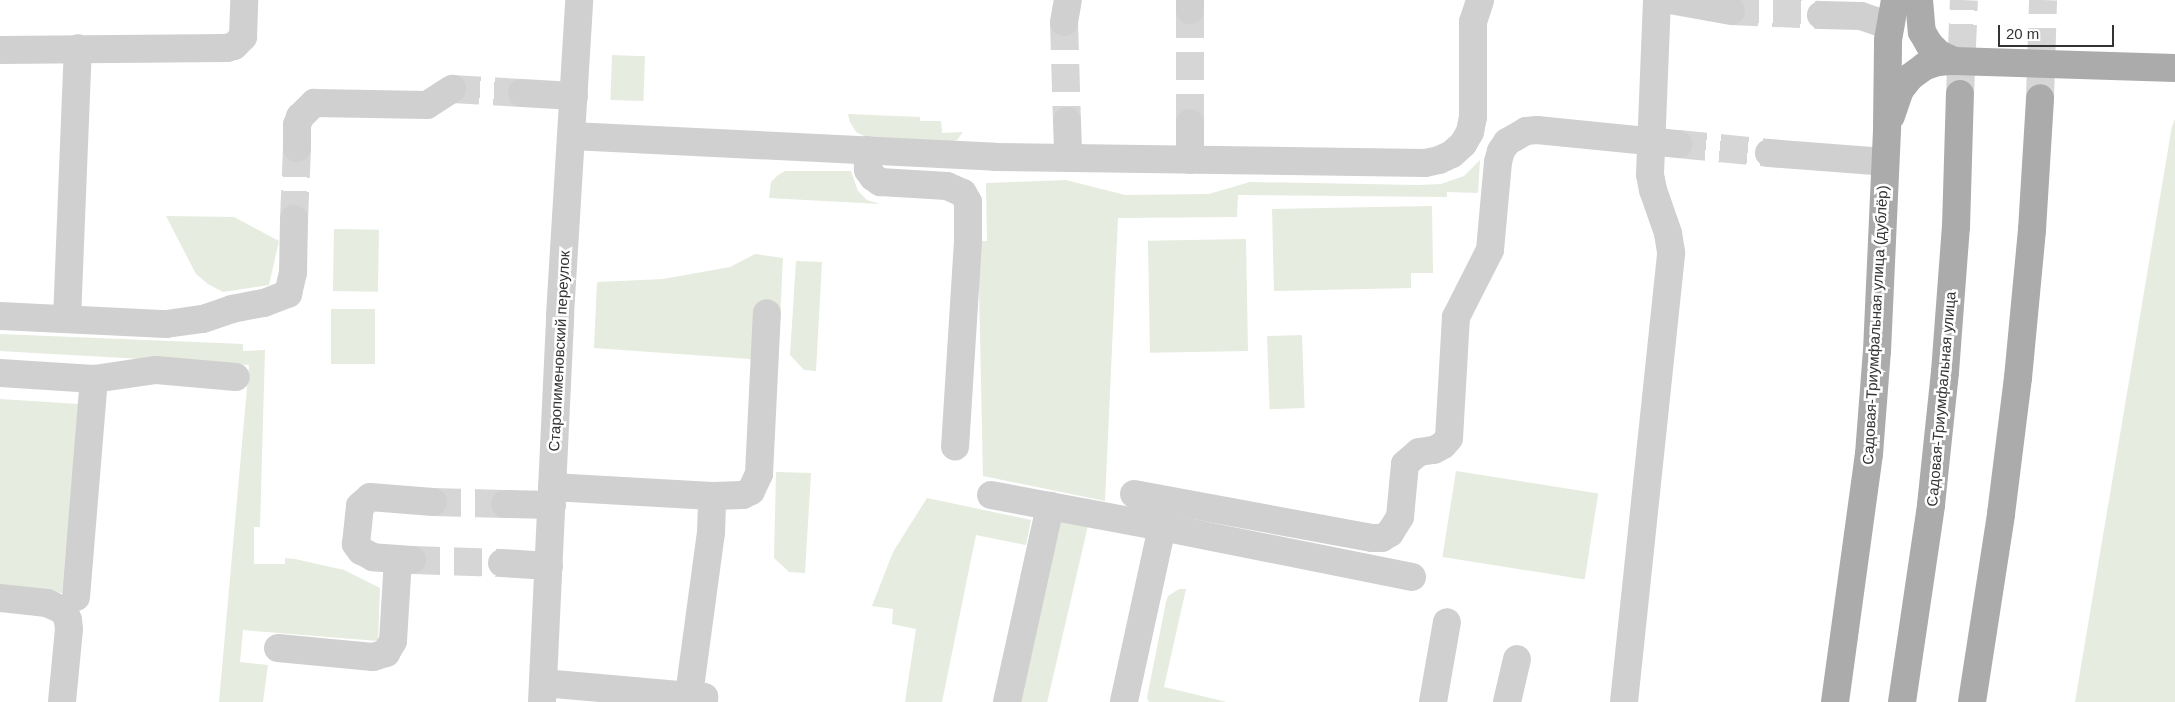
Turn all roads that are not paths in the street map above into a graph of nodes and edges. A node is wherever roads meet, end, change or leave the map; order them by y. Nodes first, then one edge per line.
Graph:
1 (244, 0) edge
2 (579, 0) edge
3 (1480, 0) edge
4 (1658, 0) edge
5 (1670, 0) edge
6 (1895, 0) edge
7 (1919, 0) edge
8 (1698, 2) edge
9 (1732, 11) tunnel mouth
10 (1821, 15) tunnel mouth
11 (1890, 26) junction
12 (78, 48) junction
13 (0, 50) edge
14 (1954, 60) junction
15 (2175, 68) edge
16 (452, 89) tunnel mouth
17 (522, 93) tunnel mouth
18 (1960, 94) tunnel mouth
19 (574, 96) junction
20 (2040, 98) tunnel mouth
21 (1066, 121) tunnel mouth
22 (1190, 123) tunnel mouth
23 (1887, 127) junction
24 (572, 136) junction
25 (1665, 143) junction
26 (297, 148) tunnel mouth
27 (867, 150) junction
28 (1769, 153) tunnel mouth
29 (1068, 158) junction
30 (1190, 160) junction
31 (1885, 162) junction
32 (294, 219) tunnel mouth
33 (767, 313) dead end
34 (0, 316) edge
35 (67, 319) junction
36 (0, 373) edge
37 (236, 377) dead end
38 (94, 379) junction
39 (955, 447) dead end
40 (1134, 494) dead end
41 (552, 496) junction
42 (712, 496) junction
43 (992, 496) dead end
44 (433, 502) tunnel mouth
45 (505, 504) tunnel mouth
46 (1050, 506) junction
47 (1162, 526) junction
48 (502, 563) tunnel mouth
49 (549, 566) junction
50 (1412, 577) dead end
51 (76, 597) dead end
52 (0, 598) edge
53 (1447, 622) dead end
54 (278, 648) dead end
55 (1517, 659) dead end
56 (542, 693) edge
57 (697, 699) edge
58 (62, 702) edge
59 (1007, 702) edge
60 (1124, 702) edge
61 (1432, 702) edge
62 (1507, 702) edge
63 (1624, 702) edge
64 (1835, 702) edge
65 (1902, 702) edge
66 (1972, 702) edge

1 - 12 street
2 - 19 street, Старопименовский переулок
3 - 30 street
4 - 25 street
5 - 8 street
6 - 11 main road
7 - 14 main road
8 - 9 street
10 - 11 street
11 - 23 main road
12 - 13 street
12 - 35 street
14 - 15 main road
14 - 23 main road
16 - 26 street
17 - 19 street
18 - 65 main road, Садовая-Триумфальная улица
19 - 24 street, Старопименовский переулок
20 - 66 main road
21 - 29 street
22 - 30 street
23 - 31 main road, Садовая-Триумфальная улица (дублёр)
24 - 27 street
24 - 41 street, Старопименовский переулок
25 - 40 street
25 - 63 street
27 - 29 street
27 - 39 street
28 - 31 street
29 - 30 street
31 - 64 main road, Садовая-Триумфальная улица (дублёр)
32 - 35 street
33 - 42 street
34 - 35 street
36 - 38 street
37 - 38 street
38 - 51 street
41 - 42 street
41 - 45 street
41 - 49 street, Старопименовский переулок
42 - 57 street
43 - 46 street
44 - 54 street
46 - 47 street
46 - 59 street
47 - 50 street
47 - 60 street
48 - 49 street
49 - 56 street, Старопименовский переулок
52 - 58 street
53 - 61 street
55 - 62 street
56 - 57 street

